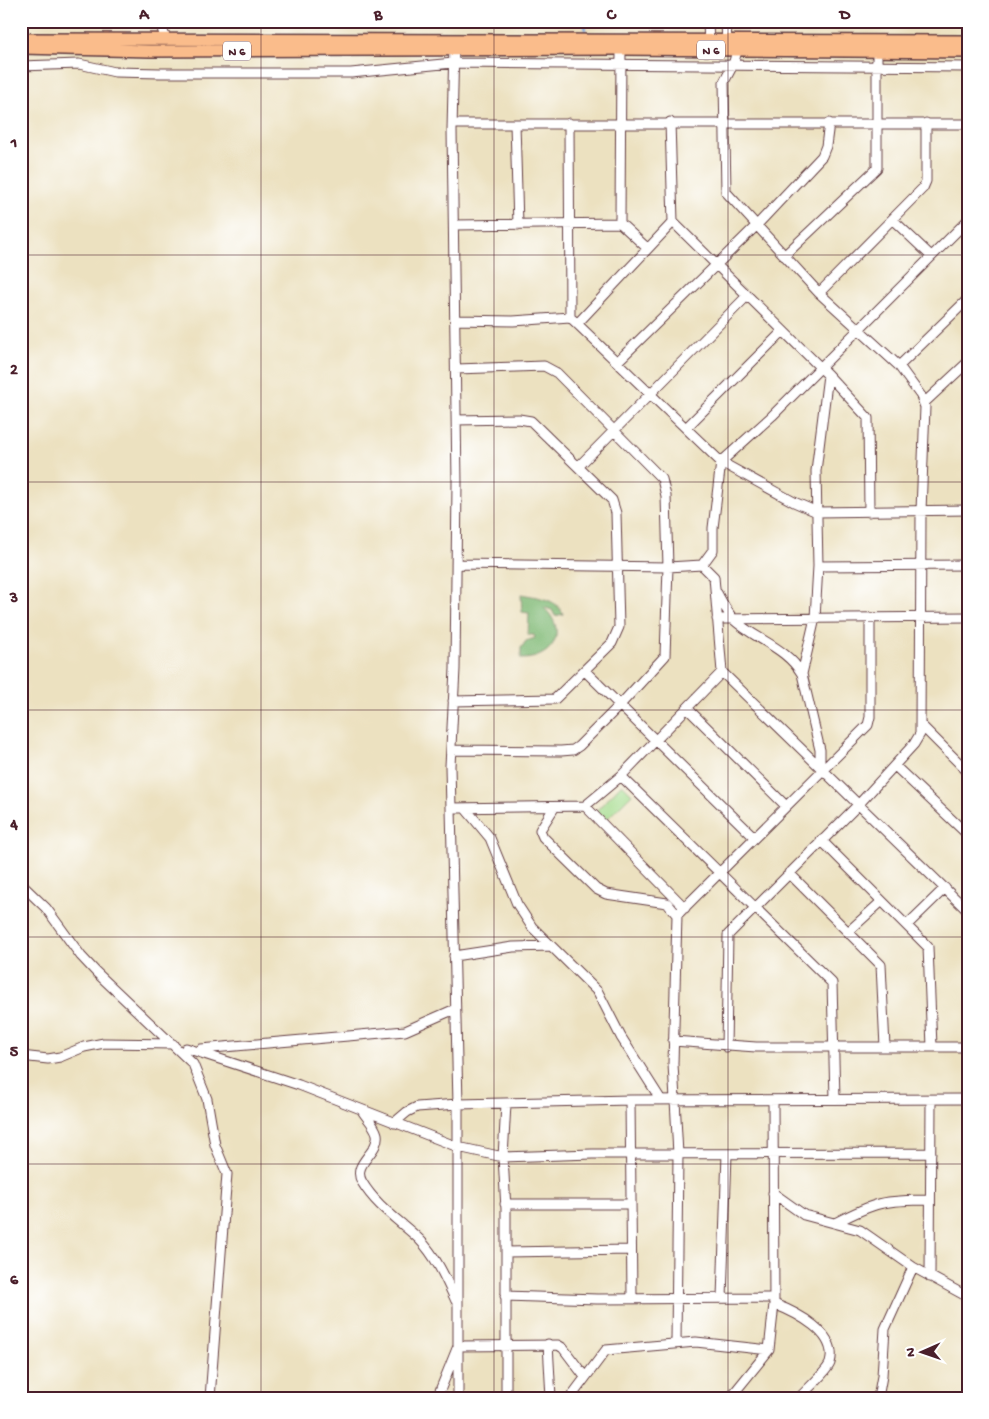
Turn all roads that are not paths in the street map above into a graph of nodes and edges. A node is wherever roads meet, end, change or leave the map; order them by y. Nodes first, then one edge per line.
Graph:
1 (160, 21) edge
2 (708, 21) edge
3 (726, 21) edge
4 (21, 39) edge
5 (166, 39) junction
6 (968, 41) edge
7 (453, 45) junction
8 (709, 45) junction
9 (730, 47) junction
10 (21, 48) edge
11 (620, 49) junction
12 (486, 50) junction
13 (877, 52) junction
14 (968, 52) edge
15 (453, 63) junction
16 (487, 63) junction
17 (620, 65) junction
18 (734, 65) junction
19 (21, 66) edge
20 (878, 66) junction
21 (968, 67) edge
22 (619, 122) junction
23 (670, 122) junction
24 (569, 123) junction
25 (724, 123) junction
26 (829, 123) junction
27 (877, 123) junction
28 (926, 123) junction
29 (452, 124) junction
30 (515, 124) junction
31 (968, 124) edge
32 (893, 220) junction
33 (968, 220) edge
34 (673, 222) junction
35 (620, 223) junction
36 (568, 224) junction
37 (454, 225) junction
38 (518, 225) junction
39 (756, 226) junction
40 (647, 248) junction
41 (784, 256) junction
42 (930, 256) junction
43 (716, 264) junction
44 (819, 293) junction
45 (747, 296) junction
46 (968, 299) edge
47 (570, 317) junction
48 (456, 320) junction
49 (577, 324) junction
50 (860, 330) junction
51 (783, 331) junction
52 (617, 362) junction
53 (968, 362) edge
54 (899, 366) junction
55 (820, 368) junction
56 (456, 369) junction
57 (828, 376) junction
58 (650, 394) junction
59 (924, 403) junction
60 (456, 420) junction
61 (686, 428) junction
62 (613, 430) junction
63 (721, 462) junction
64 (579, 466) junction
65 (968, 510) edge
66 (921, 511) junction
67 (817, 512) junction
68 (869, 512) junction
69 (456, 564) junction
70 (702, 565) junction
71 (968, 565) edge
72 (818, 566) junction
73 (920, 566) junction
74 (617, 567) junction
75 (668, 567) junction
76 (716, 590) junction
77 (920, 617) junction
78 (968, 617) edge
79 (815, 618) junction
80 (870, 618) junction
81 (717, 619) junction
82 (735, 620) junction
83 (585, 671) junction
84 (722, 672) junction
85 (802, 674) junction
86 (453, 701) junction
87 (620, 705) junction
88 (688, 709) junction
89 (921, 725) junction
90 (656, 741) junction
91 (450, 750) junction
92 (895, 766) junction
93 (822, 768) junction
94 (968, 772) edge
95 (621, 776) junction
96 (859, 804) junction
97 (584, 806) junction
98 (786, 806) junction
99 (452, 808) junction
100 (465, 808) junction
101 (554, 808) junction
102 (968, 835) edge
103 (754, 837) junction
104 (821, 840) junction
105 (720, 872) junction
106 (789, 873) junction
107 (21, 884) edge
108 (945, 888) junction
109 (882, 901) junction
110 (755, 907) junction
111 (685, 908) junction
112 (968, 911) edge
113 (678, 915) junction
114 (907, 925) junction
115 (848, 932) junction
116 (551, 946) junction
117 (454, 956) junction
118 (455, 1009) junction
119 (673, 1041) junction
120 (171, 1044) junction
121 (726, 1047) junction
122 (835, 1047) junction
123 (885, 1047) junction
124 (932, 1047) junction
125 (968, 1047) edge
126 (186, 1048) junction
127 (21, 1056) edge
128 (835, 1099) junction
129 (630, 1100) junction
130 (661, 1100) junction
131 (675, 1100) junction
132 (773, 1100) junction
133 (931, 1100) junction
134 (968, 1100) edge
135 (458, 1104) junction
136 (506, 1104) junction
137 (363, 1112) junction
138 (394, 1123) junction
139 (458, 1147) junction
140 (774, 1153) junction
141 (931, 1153) junction
142 (631, 1154) junction
143 (678, 1154) junction
144 (727, 1154) junction
145 (503, 1157) junction
146 (774, 1193) junction
147 (930, 1200) junction
148 (506, 1204) junction
149 (631, 1204) junction
150 (835, 1223) junction
151 (631, 1250) junction
152 (506, 1252) junction
153 (913, 1267) junction
154 (930, 1277) junction
155 (505, 1296) junction
156 (968, 1297) edge
157 (632, 1298) junction
158 (677, 1298) junction
159 (722, 1298) junction
160 (774, 1301) junction
161 (458, 1306) junction
162 (676, 1343) junction
163 (548, 1344) junction
164 (505, 1345) junction
165 (458, 1346) junction
166 (769, 1350) junction
167 (585, 1377) junction
168 (210, 1398) edge
169 (438, 1398) edge
170 (458, 1398) edge
171 (506, 1398) edge
172 (551, 1398) edge
173 (570, 1398) edge
174 (730, 1398) edge
175 (799, 1398) edge
176 (878, 1398) edge

1 - 5 street
2 - 8 street
3 - 9 street
4 - 5 main road, N 6
5 - 7 main road, N 6
6 - 9 main road, N 6
7 - 8 main road, N 6
7 - 10 main road, N 6
7 - 12 main road, N 6
7 - 15 street
8 - 9 main road, N 6
8 - 11 main road, N 6
9 - 13 main road, N 6
9 - 18 street
11 - 12 main road, N 6
11 - 17 street
12 - 16 street
13 - 14 main road, N 6
13 - 20 street
15 - 16 street
15 - 19 street
15 - 29 street
16 - 17 street
17 - 18 street
17 - 22 street
18 - 20 street
18 - 25 street
20 - 21 street
20 - 27 street
22 - 23 street
22 - 24 street
22 - 35 street
23 - 25 street
23 - 34 street
24 - 30 street
24 - 36 street
25 - 26 street
25 - 39 street
26 - 27 street
26 - 39 street
27 - 28 street
27 - 41 street
28 - 31 street
28 - 32 street
29 - 30 street
29 - 37 street
30 - 38 street
32 - 42 street
32 - 44 street
33 - 42 street
34 - 40 street
34 - 43 street
35 - 36 street
35 - 40 street
36 - 38 street
36 - 47 street
37 - 38 street
37 - 48 street
39 - 41 street
39 - 43 street
40 - 49 street
41 - 44 street
42 - 50 street
43 - 45 street
43 - 52 street
44 - 50 street
45 - 51 street
45 - 58 street
46 - 54 street
47 - 48 street
47 - 49 street
48 - 56 street
49 - 52 street
50 - 54 street
50 - 55 street
51 - 55 street
51 - 61 street
52 - 58 street
53 - 59 street
54 - 59 street
55 - 57 street
55 - 63 street
56 - 60 street
56 - 62 street
57 - 67 street
57 - 68 street
58 - 61 street
58 - 62 street
59 - 66 street
60 - 64 street
60 - 69 street
61 - 63 street
62 - 64 street
62 - 75 street
63 - 67 street
63 - 70 street
64 - 74 street
65 - 66 street
66 - 68 street
66 - 73 street
67 - 68 street
67 - 72 street
69 - 74 street
69 - 86 street
70 - 75 street
70 - 76 street
71 - 73 street
72 - 73 street
72 - 79 street
73 - 77 street
74 - 75 street
74 - 83 street
75 - 87 street
76 - 81 street
76 - 82 street
77 - 78 street
77 - 80 street
77 - 89 street
79 - 80 street
79 - 82 street
79 - 85 street
80 - 93 street
81 - 82 street
81 - 84 street
82 - 85 street
83 - 86 street
83 - 87 street
84 - 88 street
84 - 93 street
85 - 93 street
86 - 91 street
87 - 90 street
87 - 91 street
88 - 90 street
88 - 98 street
89 - 92 street
89 - 94 street
90 - 95 street
90 - 103 street
91 - 99 street
92 - 96 street
92 - 102 street
93 - 96 street
93 - 98 street
95 - 97 street
95 - 105 street
96 - 104 street
96 - 108 street
97 - 101 street
97 - 111 street
98 - 103 street
99 - 100 street
99 - 117 street
100 - 101 street
100 - 116 street
101 - 113 street
103 - 105 street
104 - 106 street
104 - 109 street
105 - 110 street
105 - 111 street
106 - 110 street
106 - 115 street
107 - 120 street
108 - 112 street
108 - 114 street
109 - 114 street
109 - 115 street
110 - 121 street
110 - 122 street
111 - 113 street
113 - 119 street
114 - 124 street
115 - 123 street
116 - 117 street
116 - 130 street
117 - 118 street
118 - 126 street
118 - 135 street
119 - 121 street
119 - 131 street
120 - 126 street
120 - 127 street
120 - 168 street
121 - 122 street
122 - 123 street
122 - 128 street
123 - 124 street
124 - 125 street
126 - 137 street
128 - 132 street
128 - 133 street
129 - 130 street
129 - 136 street
129 - 142 street
130 - 131 street
131 - 132 street
131 - 143 street
132 - 140 street
133 - 134 street
133 - 141 street
135 - 136 street
135 - 138 street
135 - 139 street
136 - 145 street
137 - 138 street
137 - 161 street
138 - 139 street
139 - 145 street
139 - 161 street
140 - 141 street
140 - 144 street
140 - 146 street
141 - 147 street
142 - 143 street
142 - 145 street
142 - 149 street
143 - 144 street
143 - 158 street
144 - 159 street
145 - 148 street
146 - 150 street
146 - 160 street
147 - 150 street
147 - 154 street
148 - 149 street
148 - 152 street
149 - 151 street
150 - 153 street
151 - 152 street
151 - 157 street
152 - 155 street
153 - 154 street
153 - 176 street
154 - 156 street
155 - 157 street
155 - 164 street
157 - 158 street
158 - 159 street
158 - 162 street
159 - 160 street
160 - 166 street
160 - 175 street
161 - 165 street
162 - 166 street
162 - 167 street
163 - 164 street
163 - 167 street
163 - 172 street
164 - 165 street
164 - 171 street
165 - 169 street
165 - 170 street
166 - 174 street
167 - 173 street

